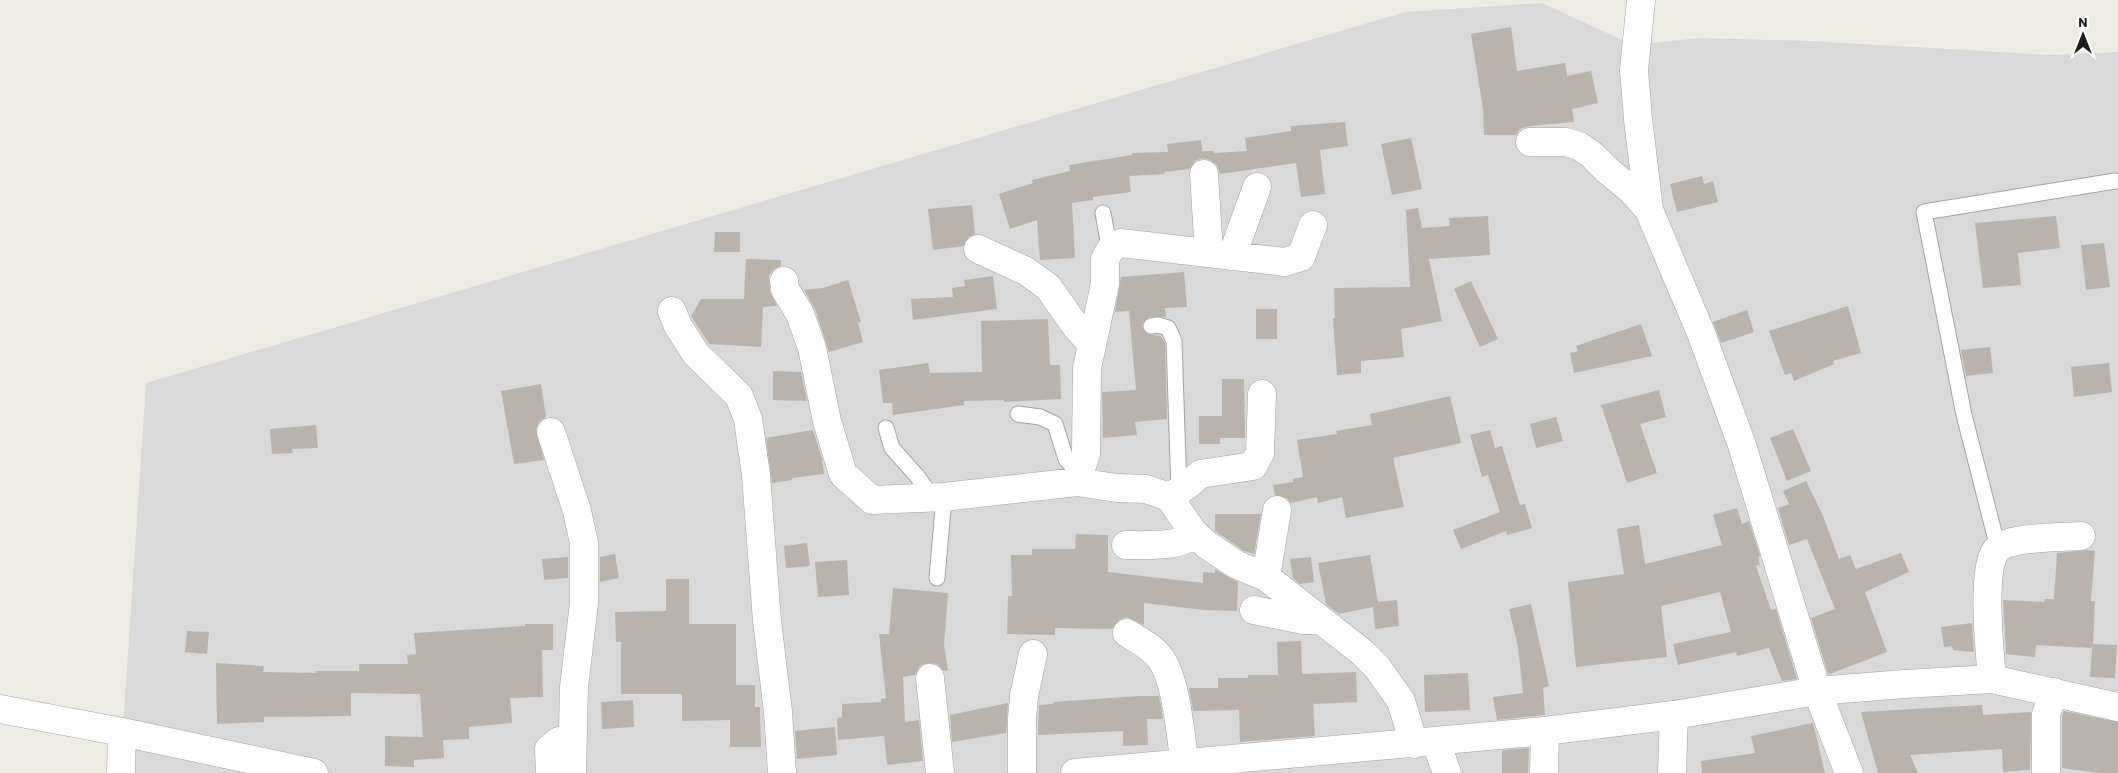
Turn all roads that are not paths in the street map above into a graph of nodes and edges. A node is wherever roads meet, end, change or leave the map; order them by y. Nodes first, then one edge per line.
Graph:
1 (1641, 0) edge
2 (1530, 142) dead end
3 (1204, 174) dead end
4 (2114, 181) dead end
5 (1257, 187) dead end
6 (1649, 210) junction
7 (1103, 213) dead end
8 (1312, 225) dead end
9 (978, 249) dead end
10 (1110, 252) junction
11 (1220, 255) junction
12 (784, 281) dead end
13 (672, 312) dead end
14 (1151, 326) dead end
15 (1092, 344) junction
16 (1262, 394) dead end
17 (1018, 414) dead end
18 (886, 428) dead end
19 (551, 432) dead end
20 (1078, 478) junction
21 (1174, 494) junction
22 (938, 498) junction
23 (1276, 510) dead end
24 (1193, 532) junction
25 (2080, 536) dead end
26 (1126, 545) dead end
27 (1998, 548) junction
28 (1266, 577) junction
29 (937, 578) dead end
30 (1254, 610) dead end
31 (1320, 620) junction
32 (1127, 633) dead end
33 (1034, 654) dead end
34 (930, 678) dead end
35 (1992, 679) junction
36 (1817, 691) junction
37 (2054, 692) junction
38 (2118, 707) edge
39 (0, 709) edge
40 (1674, 715) junction
41 (1546, 731) junction
42 (122, 732) junction
43 (572, 739) junction
44 (1425, 743) junction
45 (244, 766) edge
46 (1200, 766) edge
47 (1239, 766) edge
48 (121, 773) edge
49 (314, 773) edge
50 (550, 773) edge
51 (572, 773) edge
52 (782, 773) edge
53 (940, 773) edge
54 (1022, 773) edge
55 (1075, 773) edge
56 (1447, 773) edge
57 (1544, 773) edge
58 (1672, 773) edge
59 (1849, 773) edge
60 (2046, 773) edge

1 - 6 street
2 - 6 street
3 - 11 street
4 - 27 lane
5 - 11 street
6 - 36 street
7 - 10 lane
8 - 11 street
9 - 15 street
10 - 11 street
10 - 15 street
12 - 22 street
13 - 52 street
14 - 21 lane
15 - 20 street
16 - 21 street
17 - 20 lane
18 - 22 lane
19 - 43 street
20 - 21 street
20 - 22 street
21 - 24 street
22 - 29 lane
23 - 28 street
24 - 26 street
24 - 28 street
25 - 27 street
27 - 35 street
28 - 31 street
30 - 31 street
31 - 44 street
32 - 46 street
33 - 54 street
34 - 53 street
35 - 36 street
35 - 37 street
36 - 40 street
36 - 59 street
37 - 38 street
37 - 60 street
39 - 42 street
40 - 41 street
40 - 58 street
41 - 44 street
41 - 57 street
42 - 45 street
42 - 48 street
43 - 50 street
43 - 51 street
44 - 47 street
44 - 56 street
45 - 49 street
46 - 47 street
46 - 55 street

